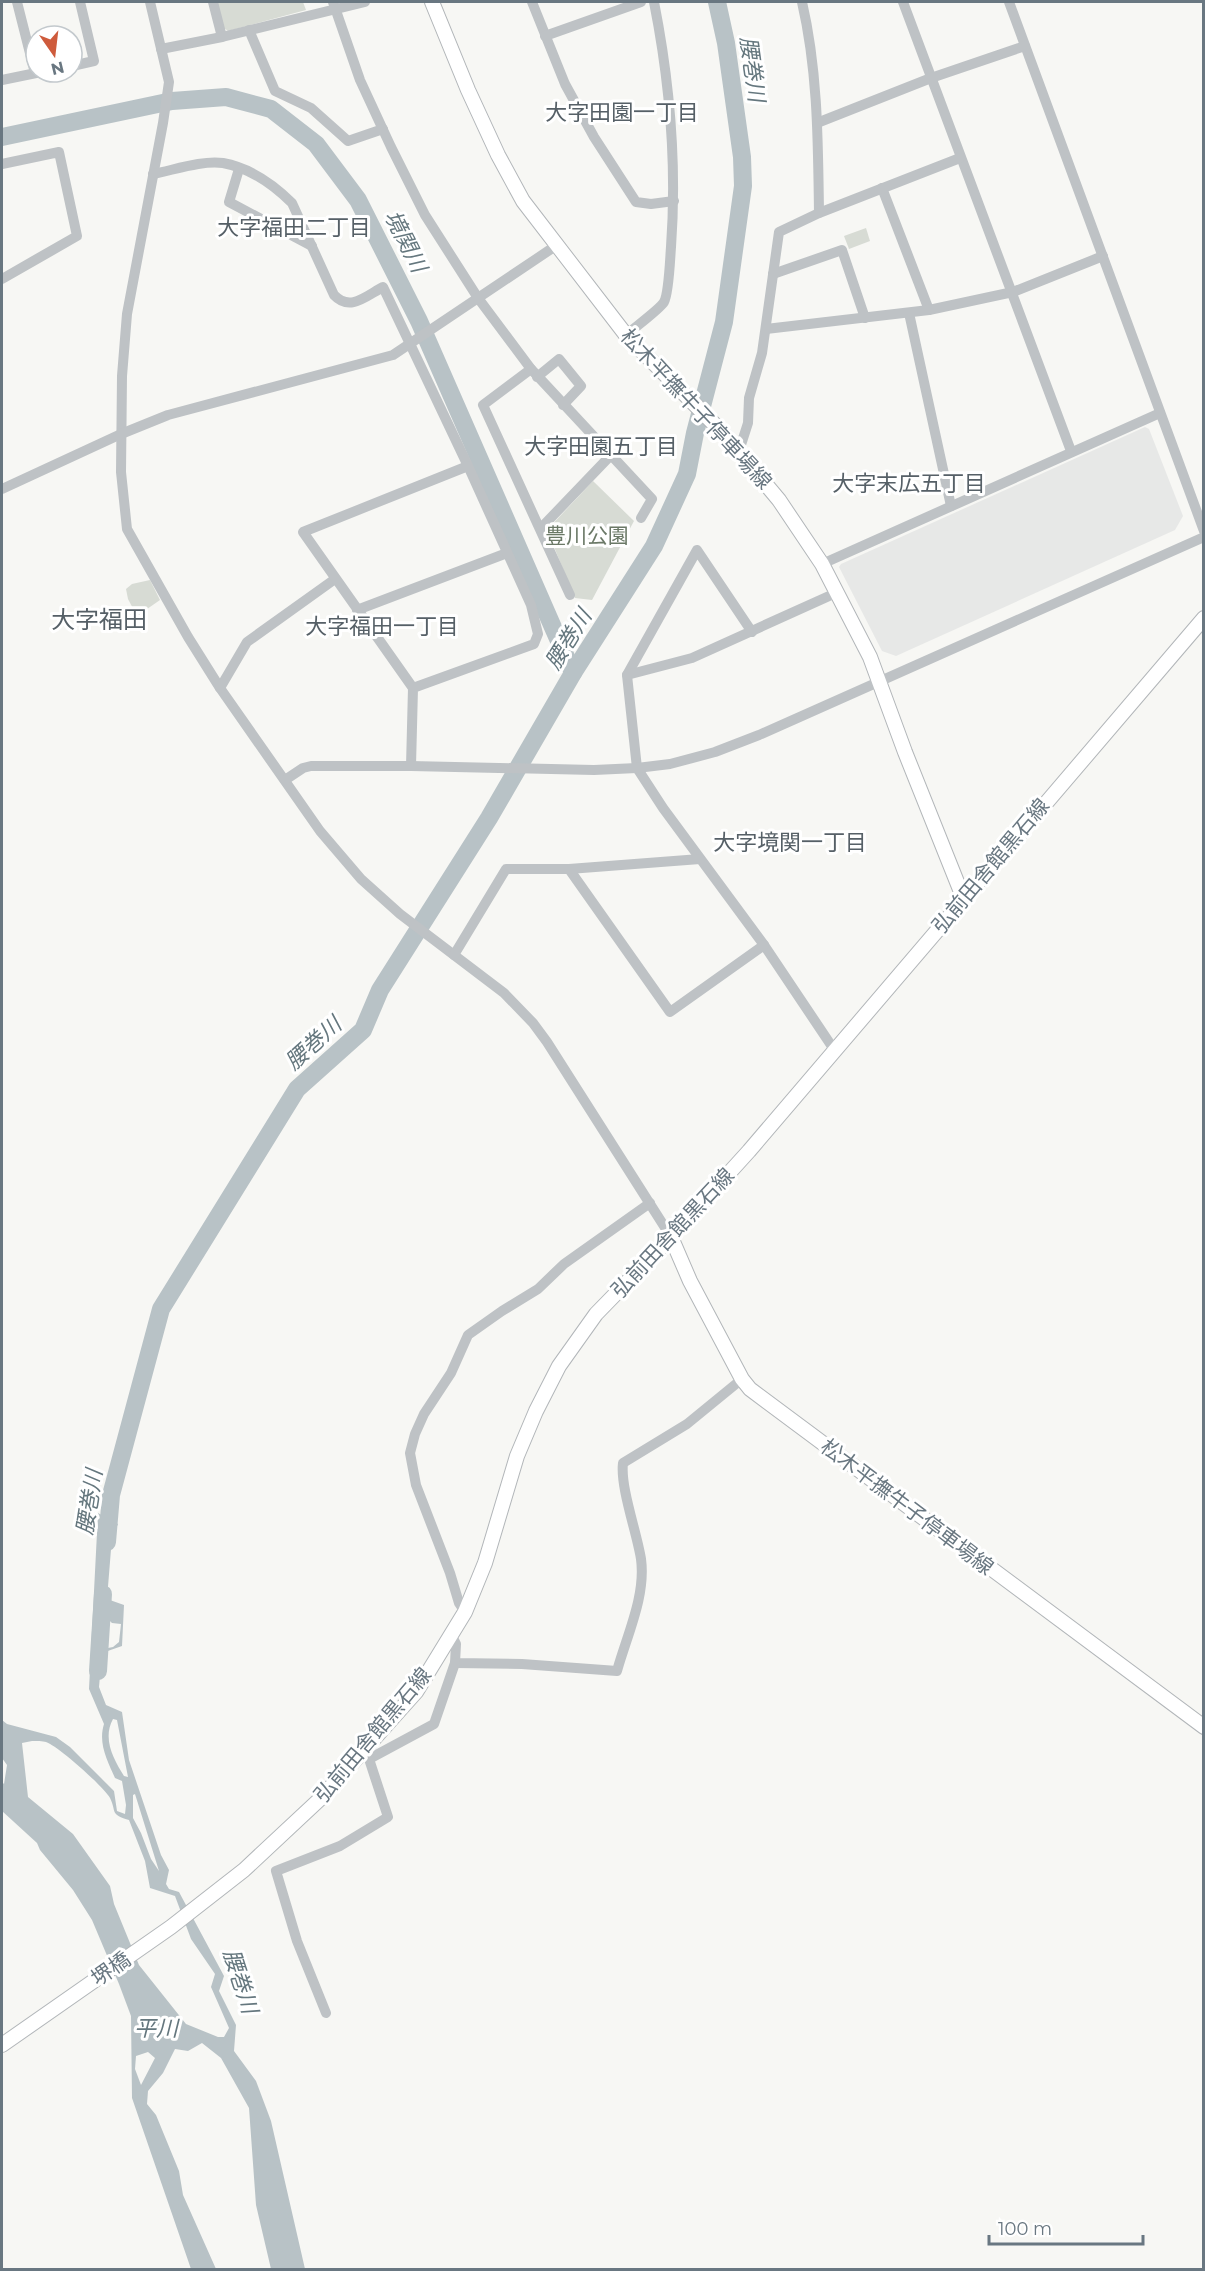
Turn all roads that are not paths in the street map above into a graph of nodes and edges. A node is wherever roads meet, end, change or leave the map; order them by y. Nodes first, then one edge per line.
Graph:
1 (17, 2) edge
2 (80, 2) edge
3 (150, 2) edge
4 (213, 2) edge
5 (365, 2) edge
6 (432, 2) edge
7 (532, 2) edge
8 (641, 2) edge
9 (654, 2) edge
10 (802, 2) edge
11 (903, 2) edge
12 (1009, 2) edge
13 (335, 5) edge
14 (24, 26) edge
15 (249, 30) junction
16 (545, 36) junction
17 (222, 37) junction
18 (1025, 46) junction
19 (161, 50) junction
20 (84, 63) edge
21 (24, 76) edge
22 (931, 78) junction
23 (2, 80) edge
24 (817, 123) junction
25 (383, 129) junction
26 (960, 158) junction
27 (2, 164) edge
28 (239, 169) junction
29 (153, 174) junction
30 (882, 188) junction
31 (674, 201) junction
32 (819, 213) junction
33 (557, 245) junction
34 (312, 246) junction
35 (1103, 256) junction
36 (773, 274) junction
37 (2, 278) edge
38 (1013, 292) junction
39 (478, 298) junction
40 (929, 310) junction
41 (909, 313) junction
42 (865, 318) junction
43 (766, 329) junction
44 (626, 335) junction
45 (412, 344) junction
46 (534, 373) junction
47 (563, 405) junction
48 (1160, 413) junction
49 (121, 434) junction
50 (739, 451) junction
51 (1071, 451) junction
52 (611, 455) junction
53 (468, 466) junction
54 (2, 489) edge
55 (951, 506) junction
56 (640, 518) dead end
57 (541, 528) junction
58 (1203, 531) edge
59 (1203, 537) edge
60 (507, 554) junction
61 (822, 564) junction
62 (335, 579) junction
63 (838, 592) junction
64 (570, 595) dead end
65 (357, 610) junction
66 (1203, 618) edge
67 (752, 632) junction
68 (627, 675) junction
69 (879, 681) junction
70 (220, 687) junction
71 (413, 688) junction
72 (411, 766) junction
73 (637, 768) junction
74 (285, 780) junction
75 (700, 859) junction
76 (568, 868) junction
77 (963, 897) junction
78 (764, 945) junction
79 (454, 955) junction
80 (835, 1051) junction
81 (650, 1203) junction
82 (671, 1237) junction
83 (742, 1379) junction
84 (465, 1612) junction
85 (452, 1636) junction
86 (455, 1663) junction
87 (1203, 1727) edge
88 (367, 1755) junction
89 (219, 1890) joint
90 (326, 2013) dead end
91 (2, 2045) edge

1 - 14 street
2 - 20 street
3 - 19 street
4 - 17 street
5 - 13 street
6 - 33 main road, 松木平撫牛子停車場線
7 - 16 street
8 - 16 street
9 - 31 street
10 - 24 street
11 - 22 street
12 - 18 street
13 - 15 street
13 - 25 street
15 - 17 street
15 - 25 street
16 - 31 street
17 - 19 street
18 - 22 street
18 - 35 street
19 - 29 street
21 - 23 street
22 - 24 street
22 - 26 street
24 - 32 street
25 - 39 street
26 - 30 street
26 - 38 street
27 - 37 street
28 - 29 street
28 - 34 street
28 - 34 street
29 - 49 street
30 - 32 street
30 - 40 street
31 - 44 street
32 - 36 street
33 - 39 street
33 - 44 main road, 松木平撫牛子停車場線
34 - 45 street
35 - 38 street
35 - 48 street
36 - 42 street
36 - 43 street
38 - 40 street
38 - 51 street
39 - 45 street
39 - 46 street
40 - 41 street
41 - 42 street
41 - 55 street
42 - 43 street
43 - 50 street
44 - 50 main road, 松木平撫牛子停車場線
45 - 49 street
45 - 53 street
46 - 47 street
46 - 47 street
46 - 57 street
47 - 52 street
48 - 51 street
48 - 58 street
49 - 54 street
49 - 70 street
50 - 61 main road, 松木平撫牛子停車場線
51 - 55 street
52 - 56 street
52 - 57 street
53 - 60 street
53 - 62 street
55 - 61 street
57 - 64 street
59 - 69 street
60 - 65 street
60 - 71 street
61 - 63 main road, 松木平撫牛子停車場線
62 - 65 street
62 - 70 street
63 - 67 street
63 - 69 main road, 松木平撫牛子停車場線
65 - 71 street
66 - 77 main road, 弘前田舎館黒石線
67 - 68 street
67 - 68 street
68 - 73 street
69 - 73 street
69 - 77 main road, 松木平撫牛子停車場線
70 - 74 street
71 - 72 street
72 - 73 street
72 - 74 street
73 - 75 street
74 - 79 street
75 - 76 street
75 - 78 street
76 - 78 street
76 - 79 street
77 - 80 main road, 弘前田舎館黒石線
78 - 80 street
79 - 81 street
80 - 82 main road, 弘前田舎館黒石線
81 - 82 street
81 - 84 street
82 - 83 main road, 松木平撫牛子停車場線
82 - 84 main road, 弘前田舎館黒石線
83 - 86 street
83 - 87 main road, 松木平撫牛子停車場線
84 - 85 main road, 弘前田舎館黒石線
85 - 86 street
85 - 88 main road, 弘前田舎館黒石線
86 - 88 street
88 - 89 main road, 弘前田舎館黒石線
88 - 90 street
89 - 91 main road, 堺橋

